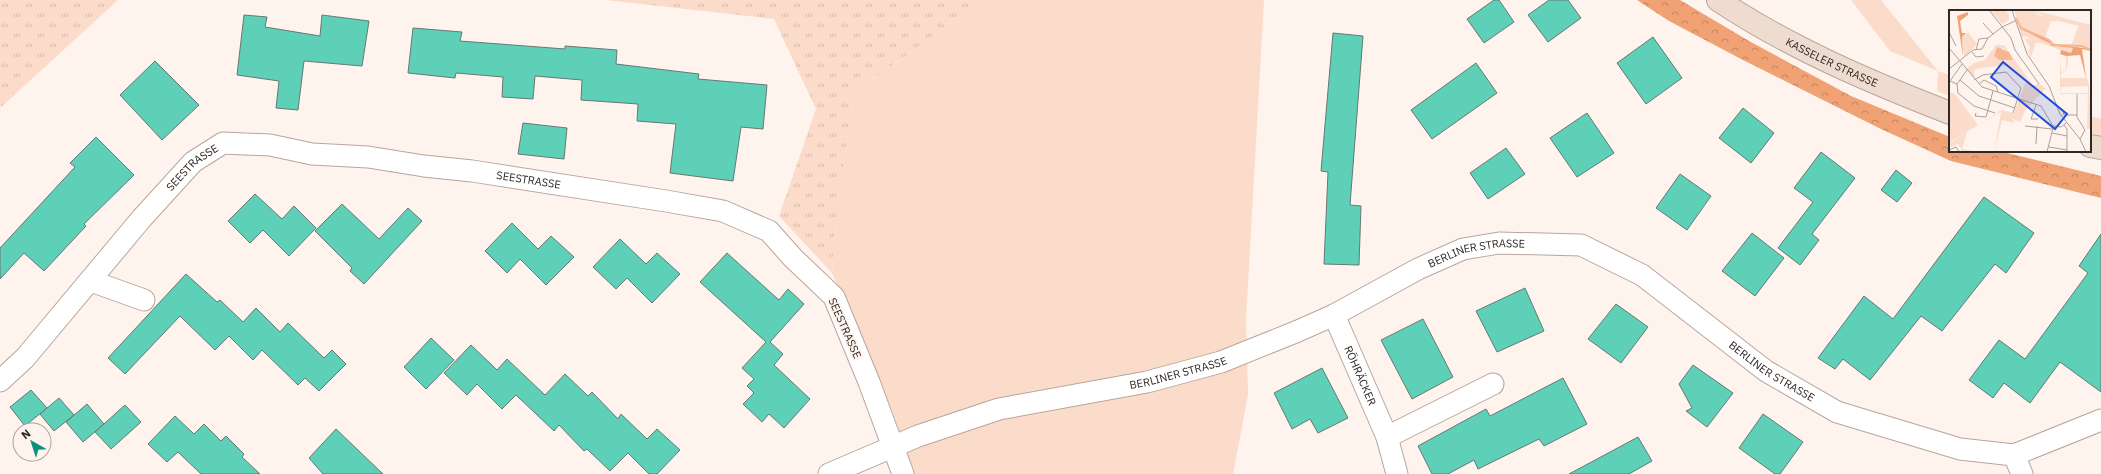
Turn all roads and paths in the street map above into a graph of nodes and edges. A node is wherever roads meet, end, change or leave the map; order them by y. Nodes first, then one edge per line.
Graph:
1 (1718, 0) edge
2 (1949, 113) edge
3 (2091, 146) edge
4 (2101, 148) edge
5 (91, 281) junction
6 (144, 300) dead end
7 (1334, 315) junction
8 (0, 381) edge
9 (1493, 384) dead end
10 (2101, 420) edge
11 (1387, 437) junction
12 (894, 446) junction
13 (2014, 455) junction
14 (829, 474) edge
15 (903, 474) edge
16 (1397, 474) edge
17 (2022, 474) edge

1 - 2 main road, KASSELER STRASSE
3 - 4 main road
5 - 6 street
5 - 8 street, SEESTRASSE
5 - 12 street, SEESTRASSE
7 - 11 street, RÖHRÄCKER
7 - 12 street, BERLINER STRASSE
7 - 13 street, BERLINER STRASSE
9 - 11 street
10 - 13 street, BERLINER STRASSE
11 - 16 street, RÖHRÄCKER
12 - 14 street, BERLINER STRASSE
12 - 15 street, SEESTRASSE
13 - 17 street

